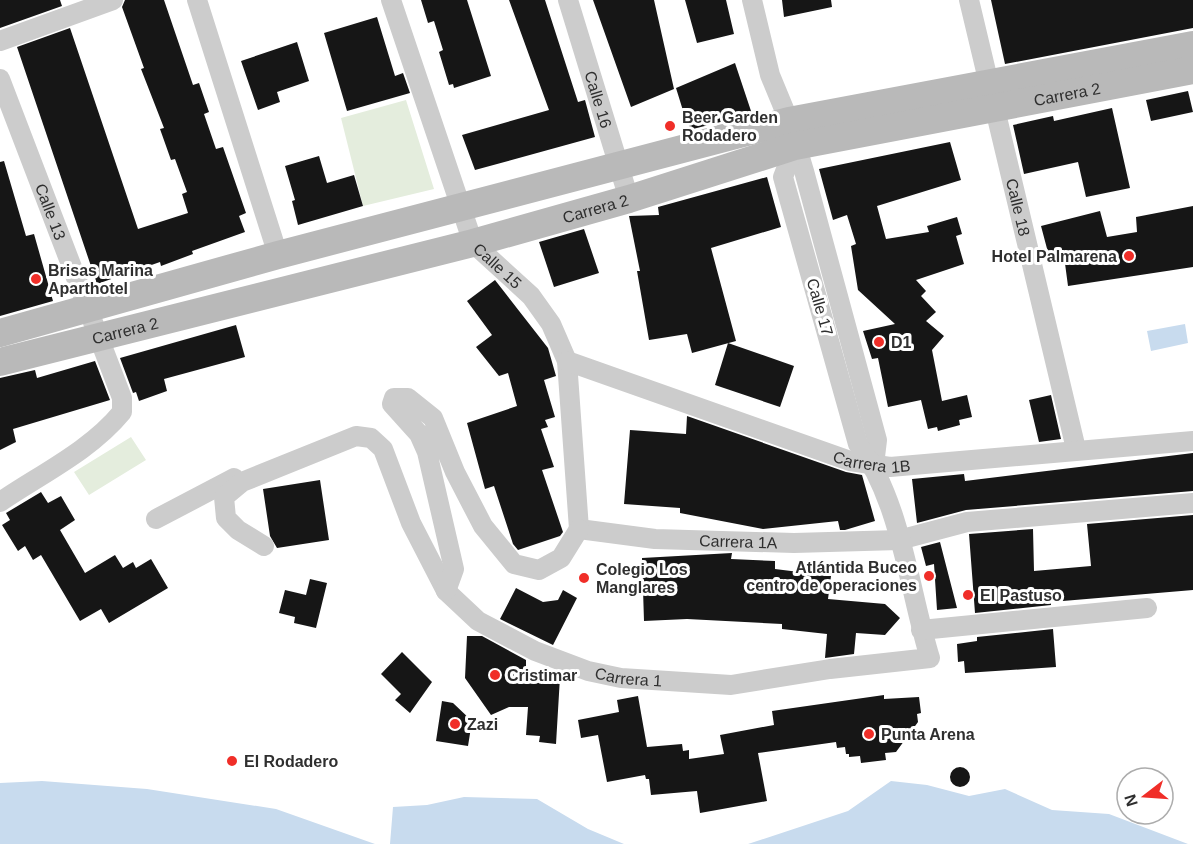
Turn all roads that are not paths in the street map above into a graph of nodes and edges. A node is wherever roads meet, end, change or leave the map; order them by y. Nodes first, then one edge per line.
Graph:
1 (113, 0) edge
2 (197, 0) edge
3 (391, 0) edge
4 (568, 0) edge
5 (752, 0) edge
6 (969, 0) edge
7 (0, 41) edge
8 (1193, 45) edge
9 (1193, 70) edge
10 (0, 79) edge
11 (993, 96) junction
12 (792, 133) junction
13 (619, 167) junction
14 (629, 200) junction
15 (461, 209) junction
16 (473, 243) junction
17 (278, 255) junction
18 (834, 281) junction
19 (814, 287) junction
20 (87, 307) junction
21 (0, 333) edge
22 (99, 337) junction
23 (567, 361) junction
24 (0, 362) edge
25 (1193, 441) edge
26 (1076, 449) junction
27 (300, 458) junction
28 (874, 465) junction
29 (0, 502) edge
30 (1193, 503) edge
31 (156, 519) dead end
32 (579, 529) junction
33 (899, 540) junction
34 (264, 546) dead end
35 (446, 591) junction
36 (1147, 608) dead end
37 (921, 630) junction
38 (930, 658) joint

1 - 7 street
2 - 17 street
3 - 15 street, Calle 15
4 - 13 street, Calle 16
5 - 12 street, Calle 17
6 - 11 street, Calle 18
8 - 11 street, Carrera 2
9 - 11 street, Carrera 2
10 - 20 street, Calle 13
11 - 12 street, Carrera 2
11 - 26 street, Calle 18
12 - 13 street, Carrera 2
12 - 14 street, Carrera 2
12 - 18 street, Calle 17
12 - 19 street, Calle 17
13 - 14 street, Calle 16
13 - 15 street, Carrera 2
14 - 16 street, Carrera 2
15 - 16 street, Calle 15
15 - 17 street, Carrera 2
16 - 22 street, Carrera 2
16 - 23 street, Calle 15
17 - 20 street, Carrera 2
18 - 19 street
18 - 28 street, Calle 17
19 - 28 street, Calle 17
20 - 21 street, Carrera 2
20 - 22 street, Calle 13
22 - 24 street, Carrera 2
22 - 29 street, Calle 13
23 - 28 street, Carrera 1B
23 - 32 street, Calle 15
25 - 26 street, Carrera 1B
26 - 28 street, Carrera 1B
27 - 31 street
27 - 34 street
27 - 35 street, Carrera 1
28 - 33 street, Calle 17
30 - 33 street, Carrera 1A
32 - 33 street, Carrera 1A
32 - 35 street
33 - 37 street, Calle 17
35 - 38 street, Carrera 1
36 - 37 street
37 - 38 street, Calle 17

